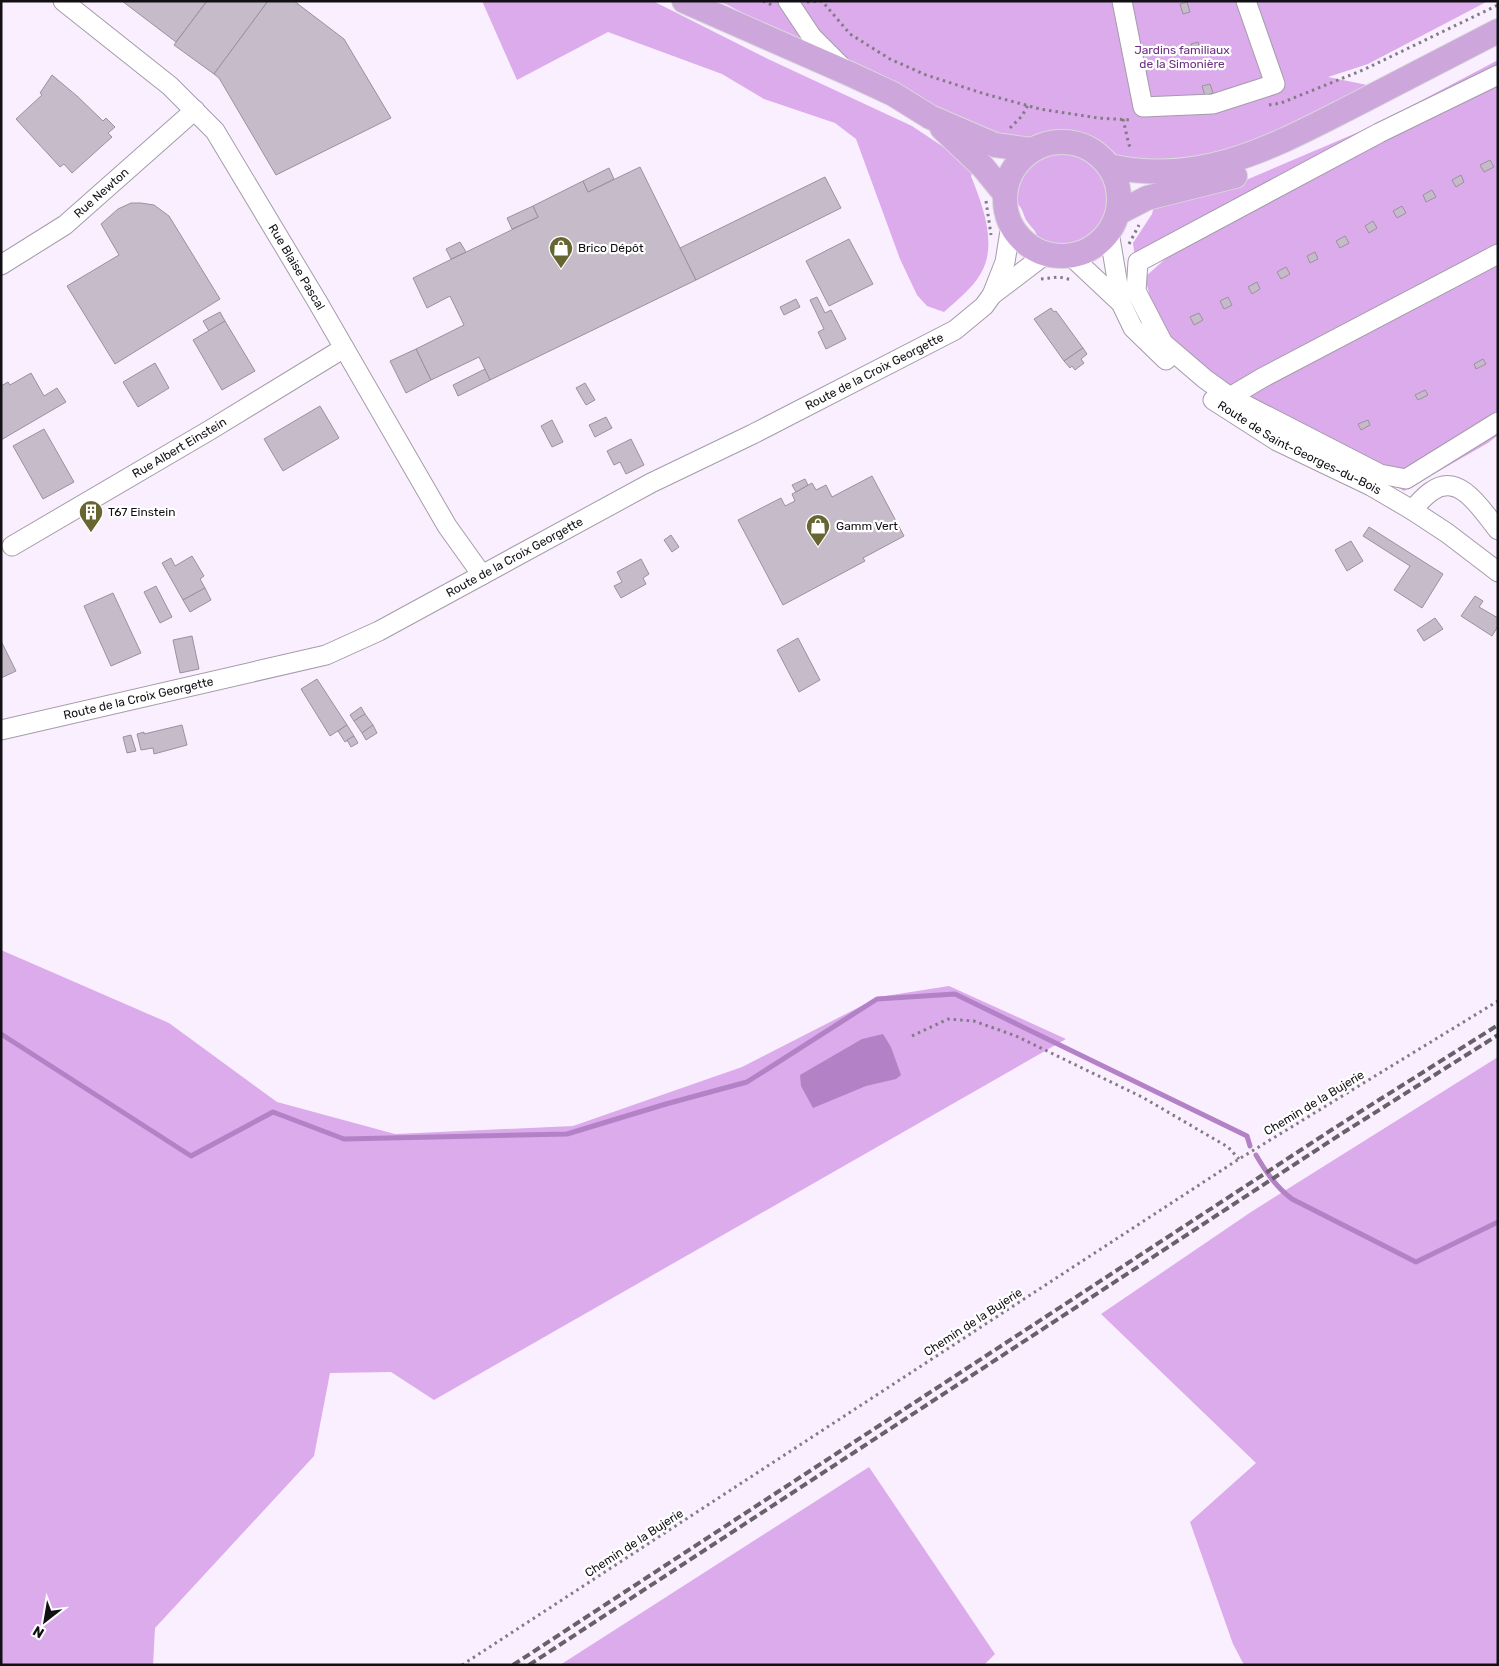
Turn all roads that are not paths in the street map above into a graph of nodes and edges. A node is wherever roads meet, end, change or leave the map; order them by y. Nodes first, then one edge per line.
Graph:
1 (62, 1) edge
2 (684, 1) edge
3 (788, 1) edge
4 (1122, 1) edge
5 (1246, 1) edge
6 (1498, 31) edge
7 (1498, 49) edge
8 (850, 74) junction
9 (1498, 75) edge
10 (195, 110) junction
11 (930, 117) junction
12 (1031, 150) junction
13 (1109, 166) junction
14 (995, 194) junction
15 (1114, 222) junction
16 (1001, 231) junction
17 (1046, 254) junction
18 (1498, 254) edge
19 (1072, 256) junction
20 (1, 266) edge
21 (992, 295) junction
22 (1121, 303) junction
23 (344, 348) junction
24 (1230, 397) junction
25 (1498, 422) edge
26 (1412, 510) junction
27 (1498, 530) edge
28 (12, 546) dead end
29 (1498, 572) edge
30 (482, 575) junction
31 (1, 730) edge

1 - 10 street, Rue Blaise Pascal
2 - 8 main road
3 - 8 street
4 - 5 street
6 - 13 main road
7 - 15 main road
8 - 11 main road
9 - 24 street
10 - 20 street, Rue Newton
10 - 23 street, Rue Blaise Pascal
11 - 12 main road
11 - 14 main road
12 - 13 main road
12 - 14 main road
13 - 15 main road
14 - 16 main road
15 - 19 main road
15 - 22 street, Route de Saint-Georges-du-Bois
16 - 17 main road
16 - 21 street, Route de la Croix Georgette
17 - 19 main road
17 - 21 street, Route de la Croix Georgette
18 - 24 street
19 - 22 street, Route de Saint-Georges-du-Bois
21 - 30 street, Route de la Croix Georgette
22 - 26 street, Route de Saint-Georges-du-Bois
23 - 28 street, Rue Albert Einstein
23 - 30 street, Rue Blaise Pascal
24 - 25 street
26 - 27 street
26 - 29 street, Route de Saint-Georges-du-Bois
30 - 31 street, Route de la Croix Georgette

